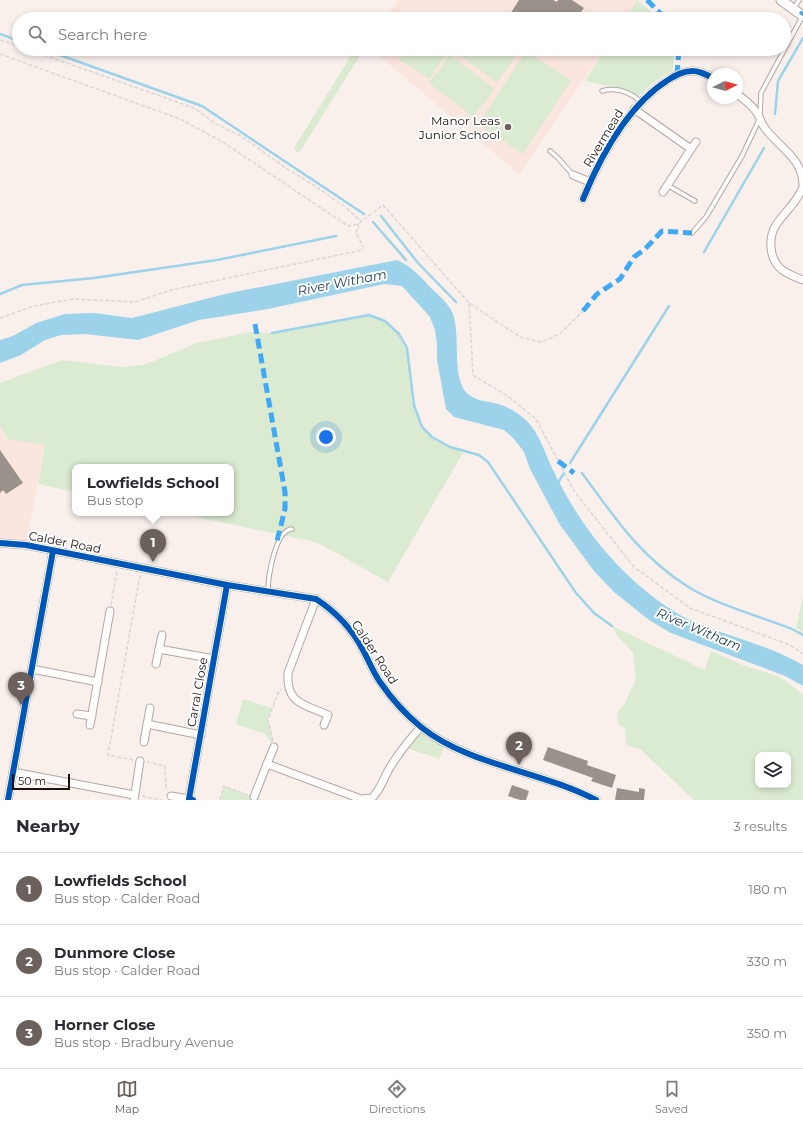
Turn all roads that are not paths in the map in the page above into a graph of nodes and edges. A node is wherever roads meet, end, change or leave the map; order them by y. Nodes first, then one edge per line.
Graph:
1 (781, 0) edge
2 (799, 0) edge
3 (793, 9) junction
4 (803, 16) edge
5 (791, 38) edge
6 (781, 56) edge
7 (707, 75) edge
8 (602, 91) dead end
9 (743, 98) edge
10 (641, 102) junction
11 (634, 109) junction
12 (760, 117) junction
13 (696, 142) dead end
14 (691, 149) junction
15 (550, 151) dead end
16 (573, 175) joint
17 (590, 182) junction
18 (667, 185) junction
19 (803, 185) edge
20 (663, 192) dead end
21 (583, 199) dead end
22 (695, 201) dead end
23 (692, 233) dead end
24 (803, 280) edge
25 (292, 529) dead end
26 (0, 543) edge
27 (53, 551) junction
28 (228, 585) junction
29 (268, 592) junction
30 (316, 600) junction
31 (110, 611) road end
32 (162, 635) dead end
33 (159, 649) junction
34 (214, 659) junction
35 (156, 664) dead end
36 (32, 669) junction
37 (98, 682) junction
38 (150, 708) dead end
39 (77, 714) dead end
40 (92, 716) junction
41 (147, 724) junction
42 (90, 725) dead end
43 (324, 725) dead end
44 (421, 727) junction
45 (201, 735) junction
46 (144, 742) dead end
47 (274, 747) road end
48 (140, 761) road end
49 (267, 764) junction
50 (13, 772) junction
51 (169, 795) road end
52 (579, 796) edge
53 (134, 797) edge
54 (254, 797) road end
55 (8, 800) edge
56 (191, 800) edge
57 (596, 800) edge

1 - 3 street
2 - 3 lane
3 - 4 street
4 - 5 lane
6 - 12 lane
7 - 10 street, Rivermead
8 - 10 lane
9 - 12 street
10 - 11 street, Rivermead
11 - 14 street, Rivermead
11 - 17 street, Rivermead
12 - 19 street
12 - 23 lane
13 - 14 street
14 - 18 street
15 - 16 lane
16 - 17 street, Rivermead
17 - 21 street, Rivermead
18 - 20 street
18 - 22 lane
19 - 24 street
25 - 29 lane
26 - 27 street, Calder Road
27 - 28 street, Calder Road
27 - 36 street
28 - 29 street, Calder Road
28 - 34 street, Carral Close
29 - 30 street, Calder Road
30 - 43 street
30 - 44 street, Calder Road
31 - 37 street
32 - 33 street
33 - 34 street, Carral Close
33 - 35 street
34 - 45 street, Carral Close
36 - 37 street
36 - 50 street
37 - 40 street
38 - 41 street
39 - 40 street
40 - 42 street
41 - 45 street, Carral Close
41 - 46 street
44 - 49 street
44 - 52 street, Calder Road
45 - 56 street, Carral Close
47 - 49 street
48 - 53 street
49 - 54 street
50 - 53 street
50 - 55 street
51 - 56 street, Carral Close
52 - 57 street, Calder Road

